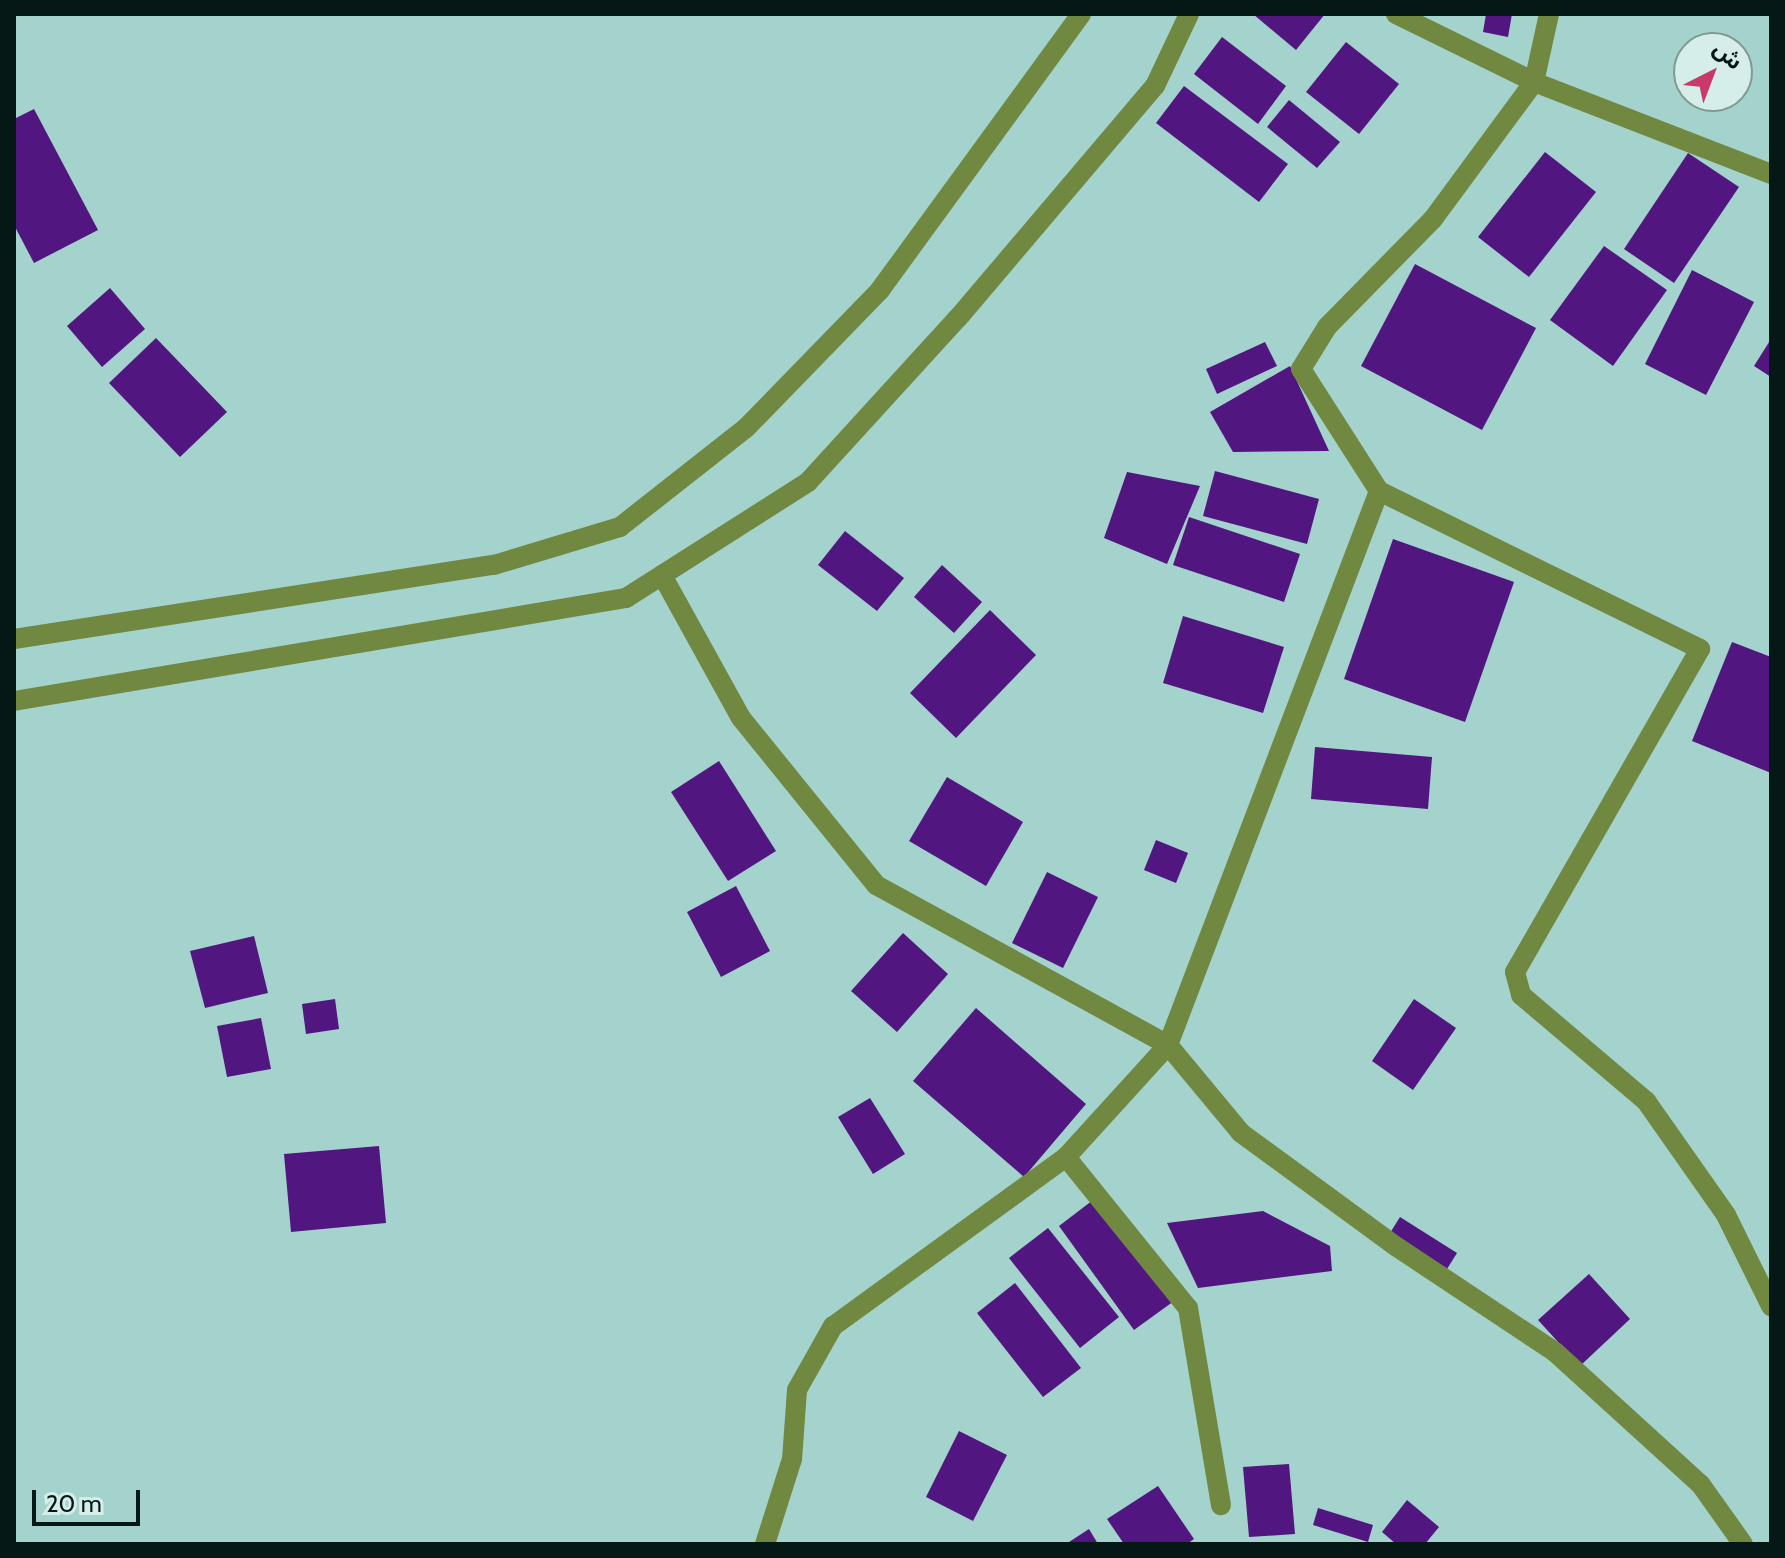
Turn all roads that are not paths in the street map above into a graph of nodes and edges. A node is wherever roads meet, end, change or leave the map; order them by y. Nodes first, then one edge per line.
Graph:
1 (1081, 14) edge
2 (1189, 14) edge
3 (1396, 14) edge
4 (1549, 14) edge
5 (1534, 82) junction
6 (1771, 174) edge
7 (1379, 491) junction
8 (662, 575) junction
9 (14, 639) edge
10 (14, 701) edge
11 (1168, 1045) junction
12 (1066, 1157) junction
13 (1771, 1306) edge
14 (1221, 1505) dead end
15 (765, 1544) edge
16 (1743, 1544) edge

1 - 9 street
2 - 8 street
3 - 5 street
4 - 5 street
5 - 6 street
5 - 7 street
7 - 11 street
7 - 13 street
8 - 10 street
8 - 11 street
11 - 12 street
11 - 16 street
12 - 14 street
12 - 15 street

